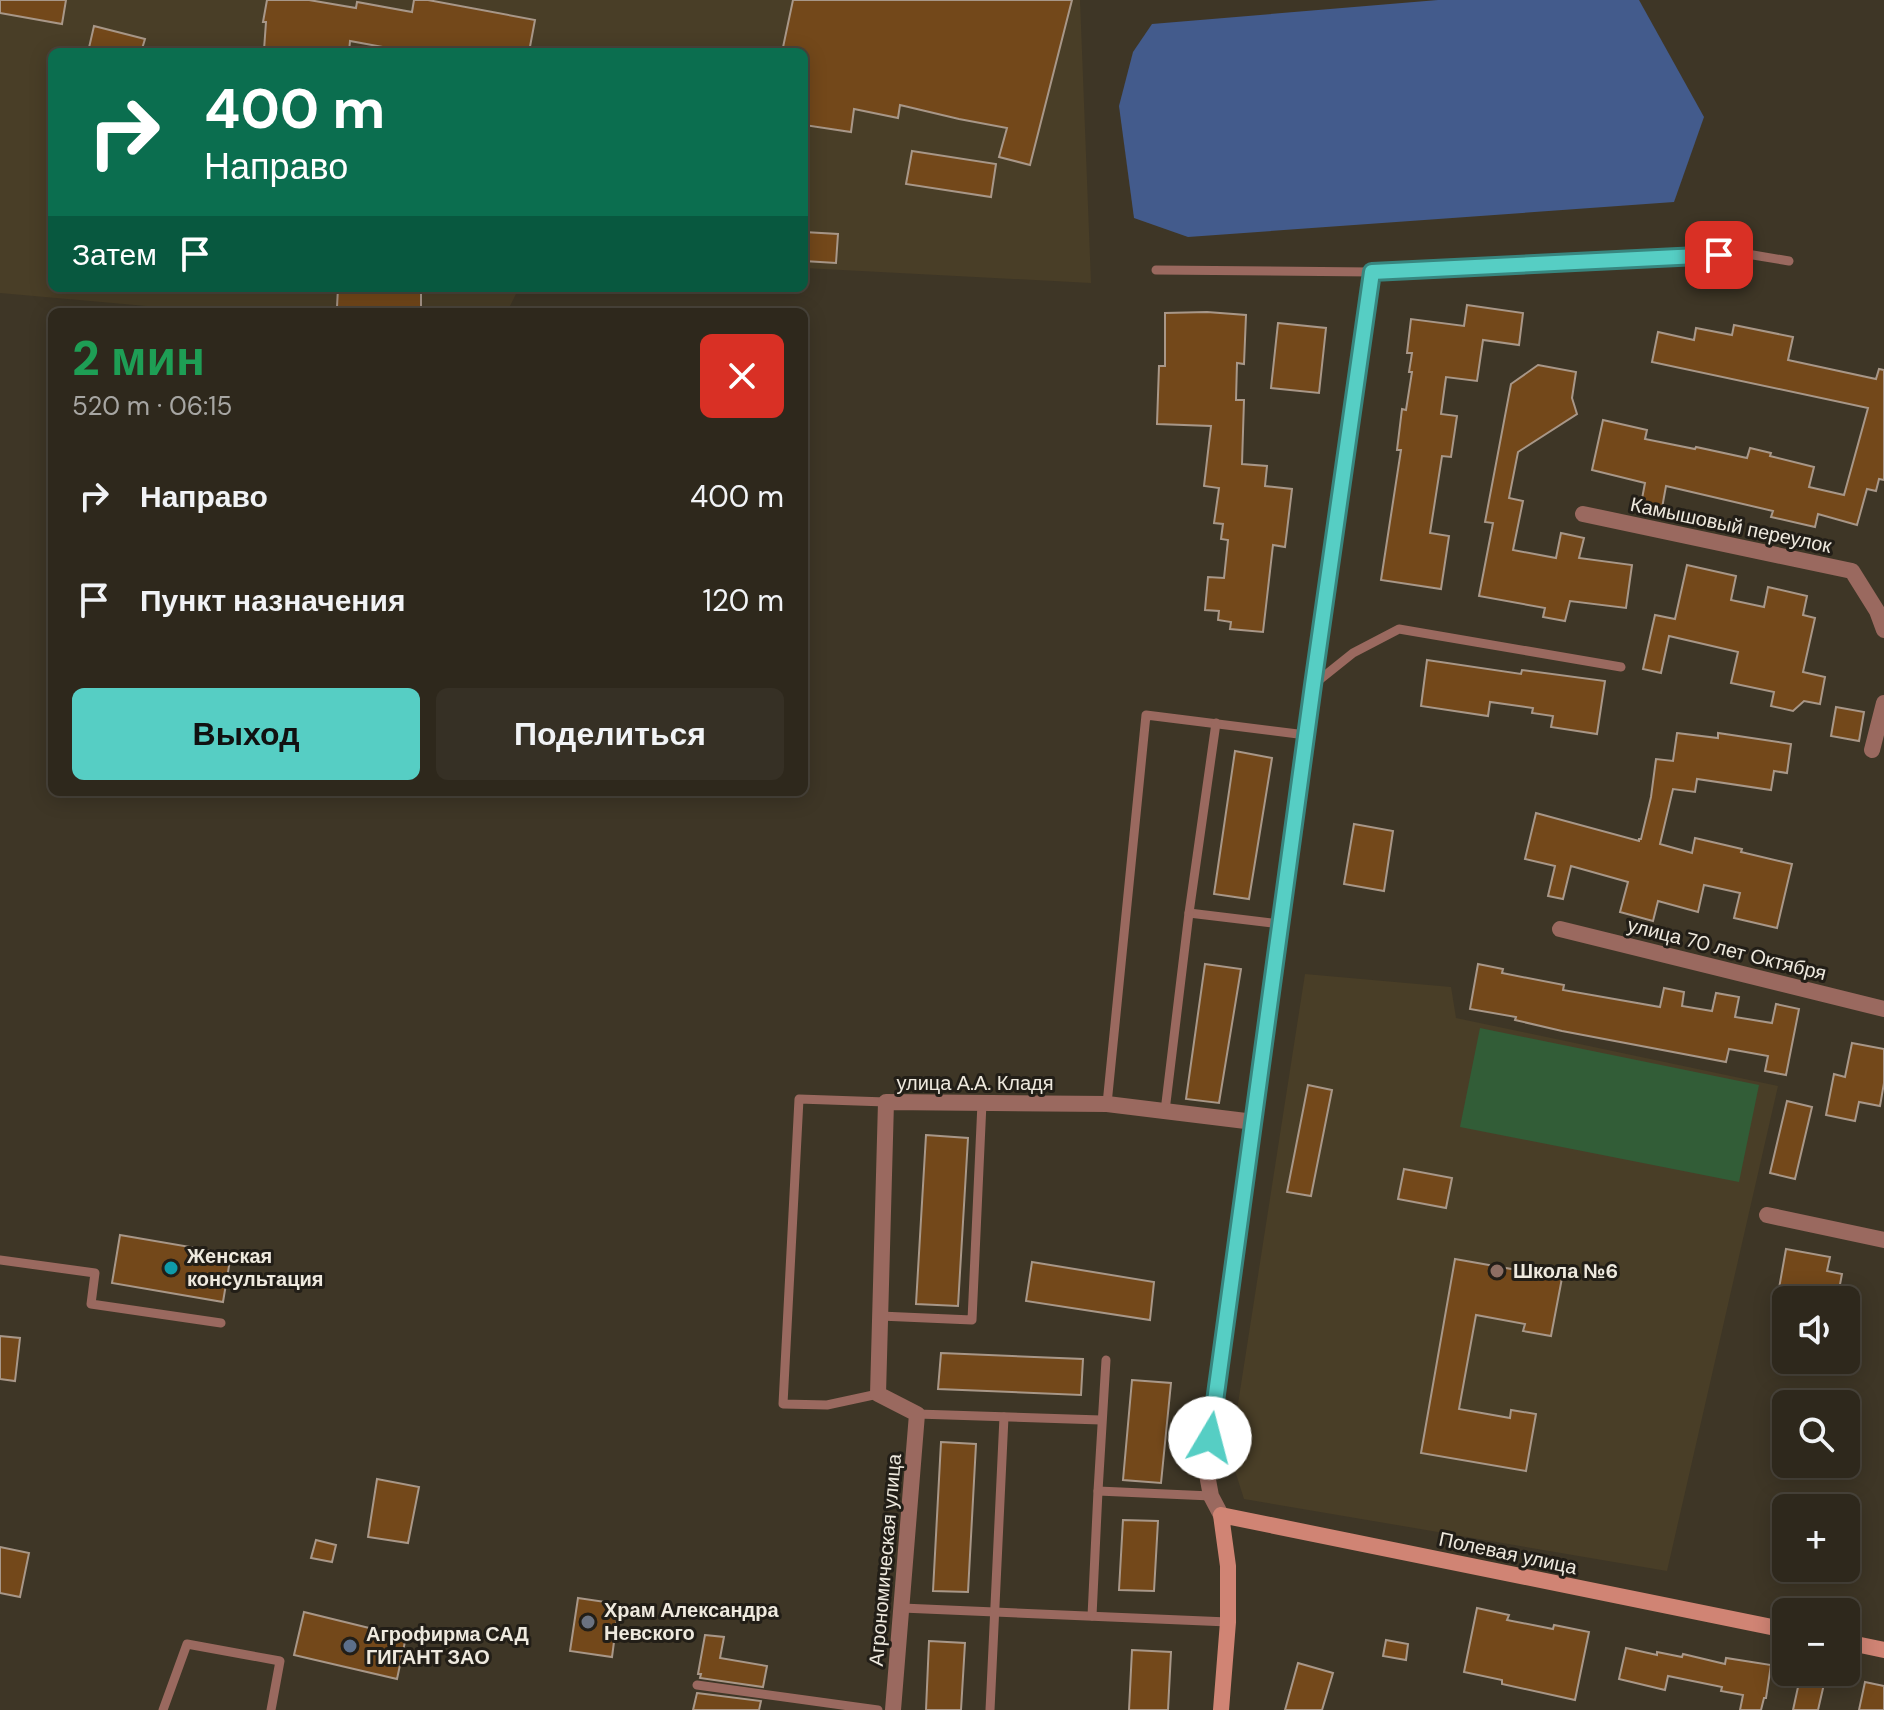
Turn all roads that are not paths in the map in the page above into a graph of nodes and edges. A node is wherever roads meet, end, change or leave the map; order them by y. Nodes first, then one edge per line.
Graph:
1 (1789, 261) dead end
2 (1156, 270) dead end
3 (1372, 272) junction
4 (1583, 514) dead end
5 (1884, 630) edge
6 (1621, 667) dead end
7 (1313, 685) junction
8 (1884, 703) edge
9 (1216, 723) junction
10 (1306, 735) junction
11 (1872, 750) dead end
12 (1189, 913) junction
13 (1281, 924) junction
14 (1560, 929) dead end
15 (1884, 1009) edge
16 (886, 1102) junction
17 (982, 1103) junction
18 (1107, 1104) junction
19 (1165, 1111) junction
20 (1254, 1122) junction
21 (1767, 1215) dead end
22 (1884, 1240) edge
23 (0, 1260) edge
24 (880, 1316) junction
25 (221, 1323) dead end
26 (1106, 1360) dead end
27 (878, 1394) junction
28 (917, 1414) junction
29 (1004, 1417) junction
30 (1101, 1420) junction
31 (1098, 1491) junction
32 (1211, 1496) junction
33 (1221, 1515) junction
34 (902, 1608) junction
35 (995, 1612) junction
36 (1092, 1616) junction
37 (1228, 1622) junction
38 (1772, 1627) edge
39 (1860, 1645) edge
40 (1884, 1650) edge
41 (697, 1685) dead end
42 (163, 1710) edge
43 (271, 1710) edge
44 (878, 1710) edge
45 (893, 1710) edge
46 (990, 1710) edge
47 (1221, 1710) edge

1 - 3 lane
2 - 3 lane
3 - 7 street
4 - 5 street, Камышовый переулок
6 - 7 lane
7 - 10 street
8 - 11 street
9 - 10 lane
9 - 12 lane
9 - 18 lane
10 - 13 street
12 - 13 lane
12 - 19 lane
13 - 20 street
14 - 15 street, улица 70 лет Октября
16 - 17 street, улица А.А. Кладя
16 - 24 street, улица А.А. Кладя
16 - 27 lane
17 - 18 street, улица А.А. Кладя
17 - 24 lane
18 - 19 street, улица А.А. Кладя
19 - 20 street, улица А.А. Кладя
20 - 32 street
21 - 22 street
23 - 25 lane
24 - 27 street, улица А.А. Кладя
26 - 30 lane
27 - 28 street
28 - 29 lane
28 - 34 street, Агрономическая улица
29 - 30 lane
29 - 35 lane
30 - 31 lane
31 - 32 lane
31 - 36 lane
32 - 33 street
33 - 37 street
33 - 38 street, Полевая улица
34 - 35 lane
34 - 45 street, Агрономическая улица
35 - 36 lane
35 - 46 lane
36 - 37 lane
37 - 47 street
39 - 40 street
41 - 44 lane
42 - 43 lane

